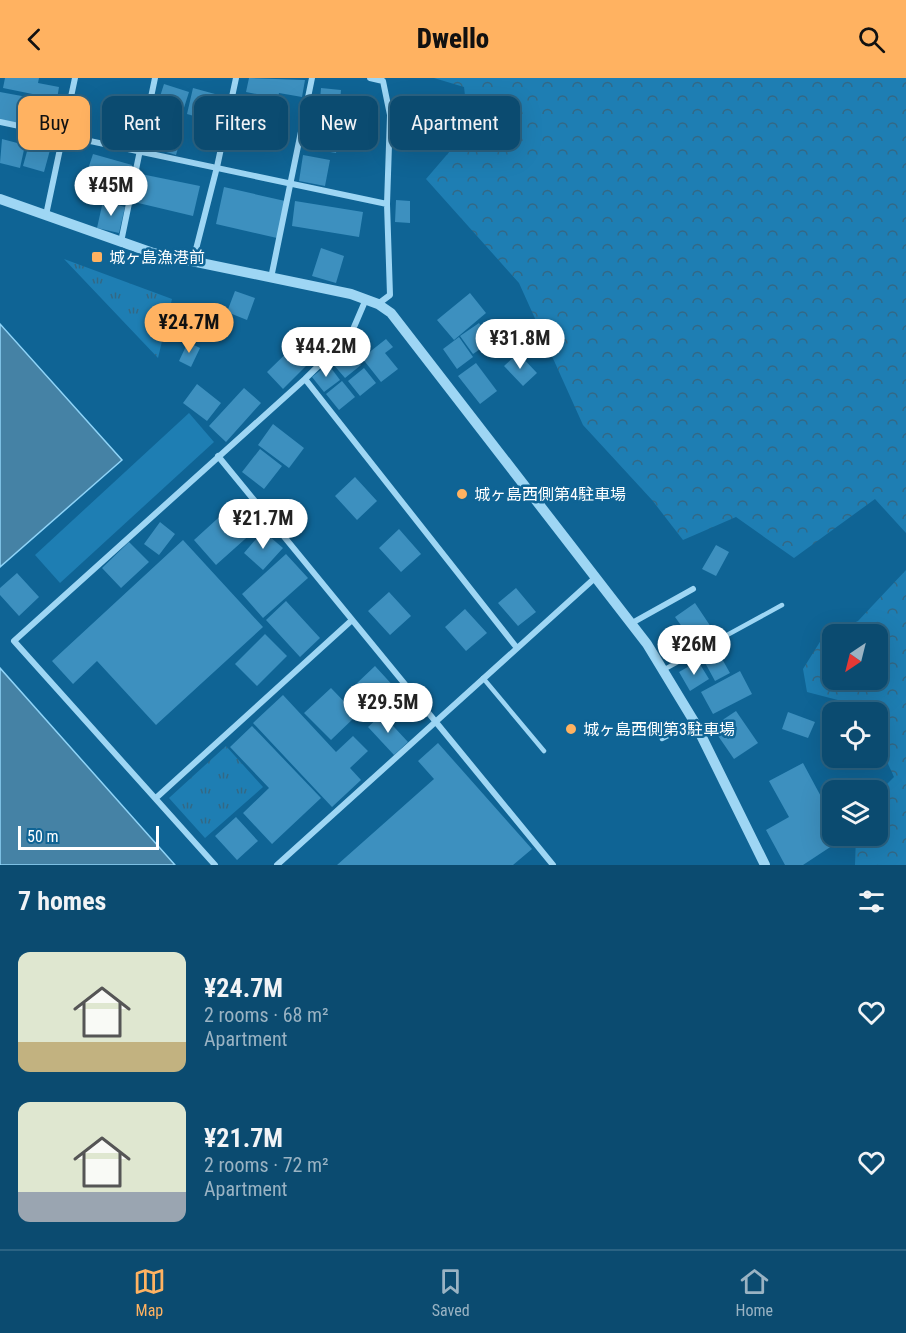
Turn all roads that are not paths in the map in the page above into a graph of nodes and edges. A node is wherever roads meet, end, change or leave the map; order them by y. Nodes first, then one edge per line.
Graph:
1 (75, 78) edge
2 (155, 78) edge
3 (236, 78) edge
4 (312, 78) edge
5 (370, 78) edge
6 (384, 80) edge
7 (71, 96) edge
8 (0, 122) edge
9 (18, 126) edge
10 (90, 142) edge
11 (60, 150) edge
12 (141, 152) junction
13 (217, 167) junction
14 (290, 182) junction
15 (0, 199) edge
16 (387, 204) junction
17 (46, 216) junction
18 (121, 243) junction
19 (193, 261) junction
20 (271, 278) junction
21 (366, 299) junction
22 (378, 304) junction
23 (305, 379) junction
24 (218, 456) junction
25 (596, 576) junction
26 (693, 589) dead end
27 (782, 605) dead end
28 (352, 620) junction
29 (632, 623) junction
30 (517, 648) junction
31 (665, 669) junction
32 (483, 678) junction
33 (435, 721) junction
34 (695, 723) junction
35 (662, 740) dead end
36 (544, 751) dead end
37 (156, 798) junction
38 (215, 865) edge
39 (277, 865) edge
40 (553, 865) edge
41 (765, 865) edge

1 - 7 street
2 - 12 street
3 - 13 street
4 - 14 street
5 - 6 street
6 - 16 street
8 - 9 street
10 - 12 street
11 - 17 street
12 - 13 street
12 - 18 street
13 - 14 street
13 - 19 street
14 - 16 street
14 - 20 street
15 - 17 street
16 - 22 street
17 - 18 street
18 - 19 street
19 - 20 street
20 - 21 street
21 - 22 street
21 - 23 street
22 - 25 street
23 - 24 street
23 - 30 street
24 - 28 street
24 - 37 street
25 - 29 street
25 - 30 street
26 - 29 street
27 - 31 lane
28 - 33 street
28 - 37 street
29 - 31 street
30 - 32 street
31 - 34 street
32 - 33 street
32 - 36 lane
33 - 39 street
33 - 40 street
34 - 35 lane
34 - 41 street
37 - 38 street

